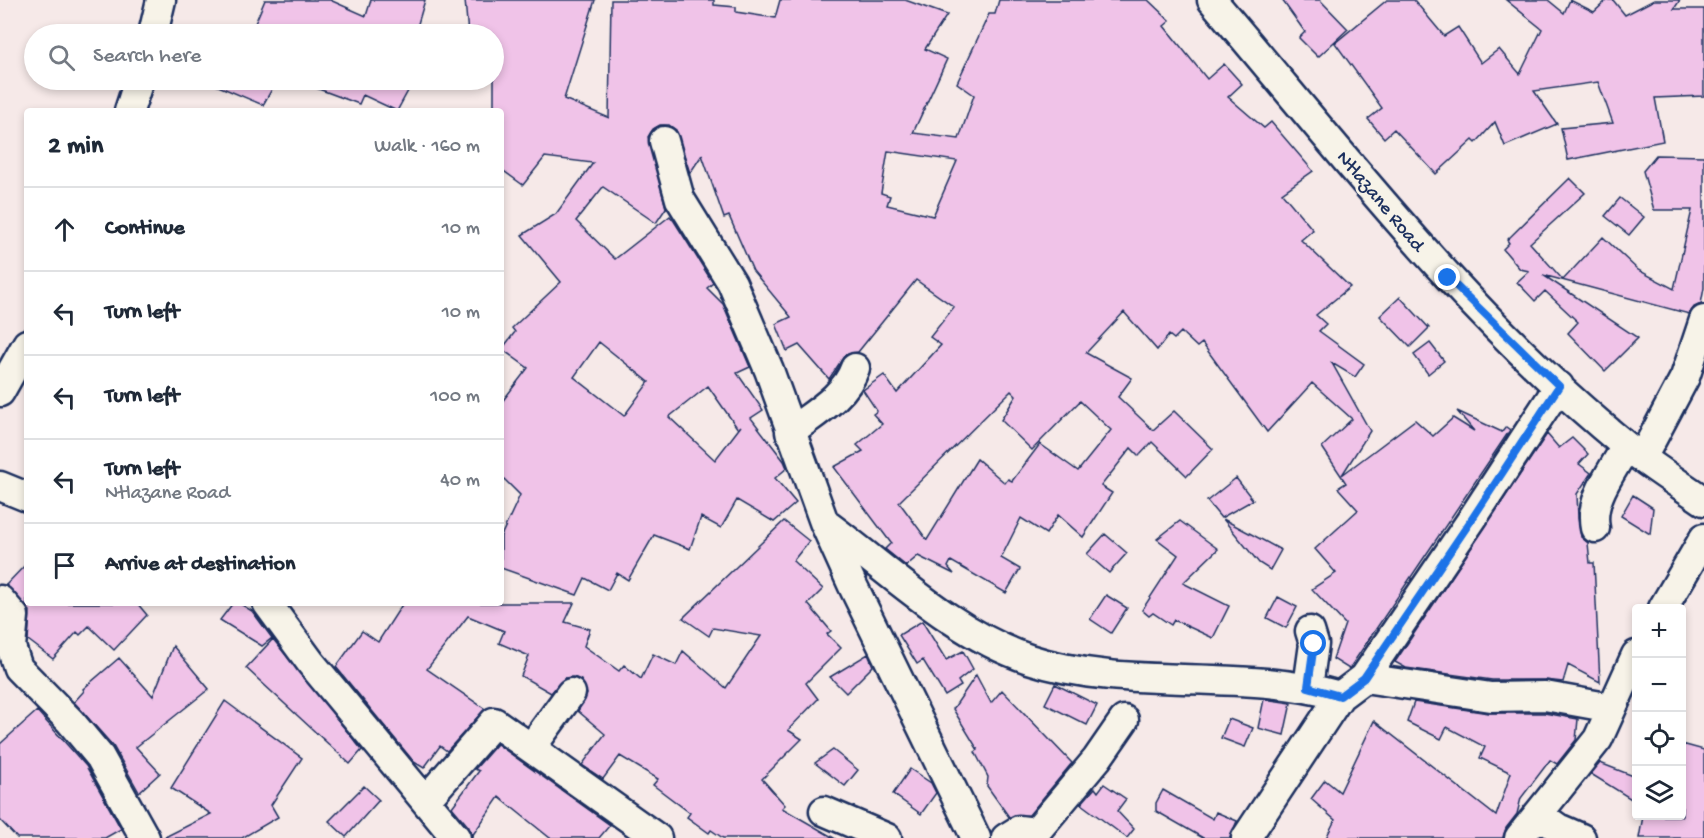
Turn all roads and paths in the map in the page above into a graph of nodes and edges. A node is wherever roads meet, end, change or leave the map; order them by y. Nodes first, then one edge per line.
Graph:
1 (161, 0) edge
2 (1212, 0) edge
3 (155, 24) edge
4 (136, 90) edge
5 (130, 108) edge
6 (664, 141) dead end
7 (1704, 320) edge
8 (24, 349) edge
9 (855, 368) dead end
10 (1559, 386) junction
11 (0, 392) edge
12 (790, 432) junction
13 (1634, 452) junction
14 (0, 486) edge
15 (24, 496) edge
16 (1704, 501) edge
17 (824, 522) junction
18 (1595, 528) dead end
19 (1704, 538) edge
20 (0, 600) edge
21 (1666, 604) edge
22 (269, 606) edge
23 (1310, 631) dead end
24 (1635, 658) edge
25 (1364, 678) junction
26 (1308, 687) junction
27 (571, 693) dead end
28 (1340, 696) junction
29 (1612, 708) junction
30 (1124, 720) dead end
31 (531, 748) junction
32 (426, 800) junction
33 (824, 811) dead end
34 (1538, 814) junction
35 (145, 838) edge
36 (456, 838) edge
37 (657, 838) edge
38 (887, 838) edge
39 (976, 838) edge
40 (1006, 838) edge
41 (1245, 838) edge
42 (1519, 838) edge
43 (1581, 838) edge

1 - 3 street
2 - 10 street, Ntlazane Road
4 - 5 street
6 - 12 street
7 - 13 street
8 - 11 street
9 - 12 street
10 - 13 street, Ntlazane Road
10 - 25 street
12 - 17 street
13 - 16 street, Ntlazane Road
13 - 18 street
14 - 15 street
17 - 26 street
17 - 39 street
19 - 21 street
20 - 35 street
22 - 32 street
23 - 26 street
24 - 29 street
25 - 28 street
25 - 29 street
26 - 28 street
27 - 31 street
28 - 41 street
29 - 34 street
30 - 40 street
31 - 32 street
31 - 37 street
32 - 36 street
33 - 38 street
34 - 42 street
34 - 43 street

